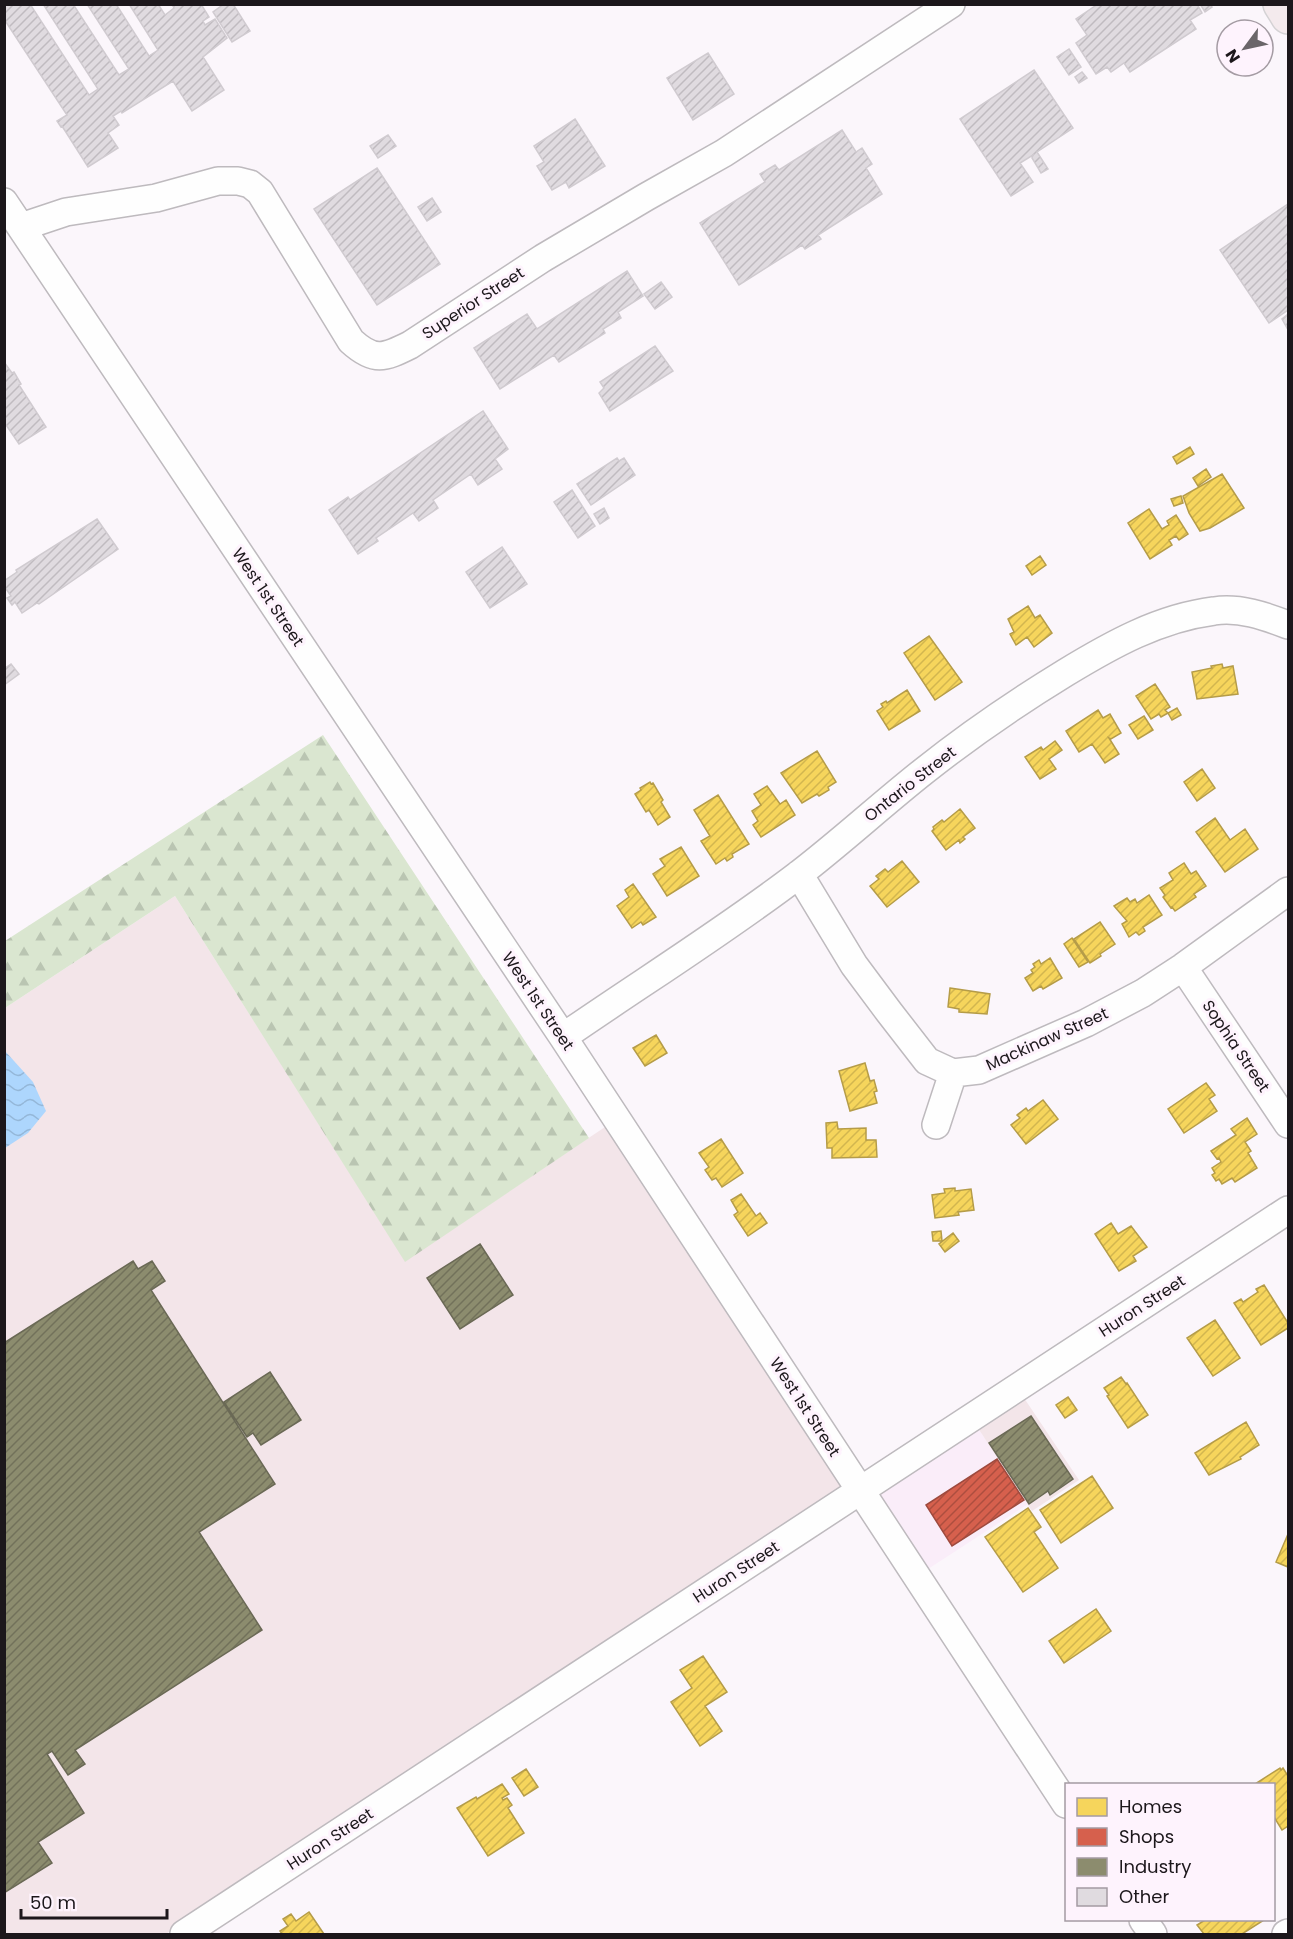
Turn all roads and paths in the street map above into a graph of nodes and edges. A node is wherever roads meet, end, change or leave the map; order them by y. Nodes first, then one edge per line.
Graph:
1 (951, 4) edge
2 (1280, 4) edge
3 (1288, 17) edge
4 (4, 202) edge
5 (21, 227) junction
6 (1288, 625) edge
7 (799, 874) junction
8 (1288, 891) edge
9 (1183, 967) junction
10 (563, 1037) junction
11 (953, 1073) junction
12 (1288, 1124) edge
13 (936, 1125) dead end
14 (1288, 1210) edge
15 (861, 1490) junction
16 (1065, 1802) edge
17 (184, 1935) edge

1 - 5 street, Superior Street
2 - 3 main road
4 - 5 street, West 1st Street
5 - 10 street, West 1st Street
6 - 7 street, Ontario Street
7 - 10 street, Ontario Street
7 - 11 street
8 - 9 street, Mackinaw Street
9 - 11 street, Mackinaw Street
9 - 12 street, Sophia Street
10 - 15 street, West 1st Street
11 - 13 street
14 - 15 street, Huron Street
15 - 16 street, West 1st Street
15 - 17 street, Huron Street

